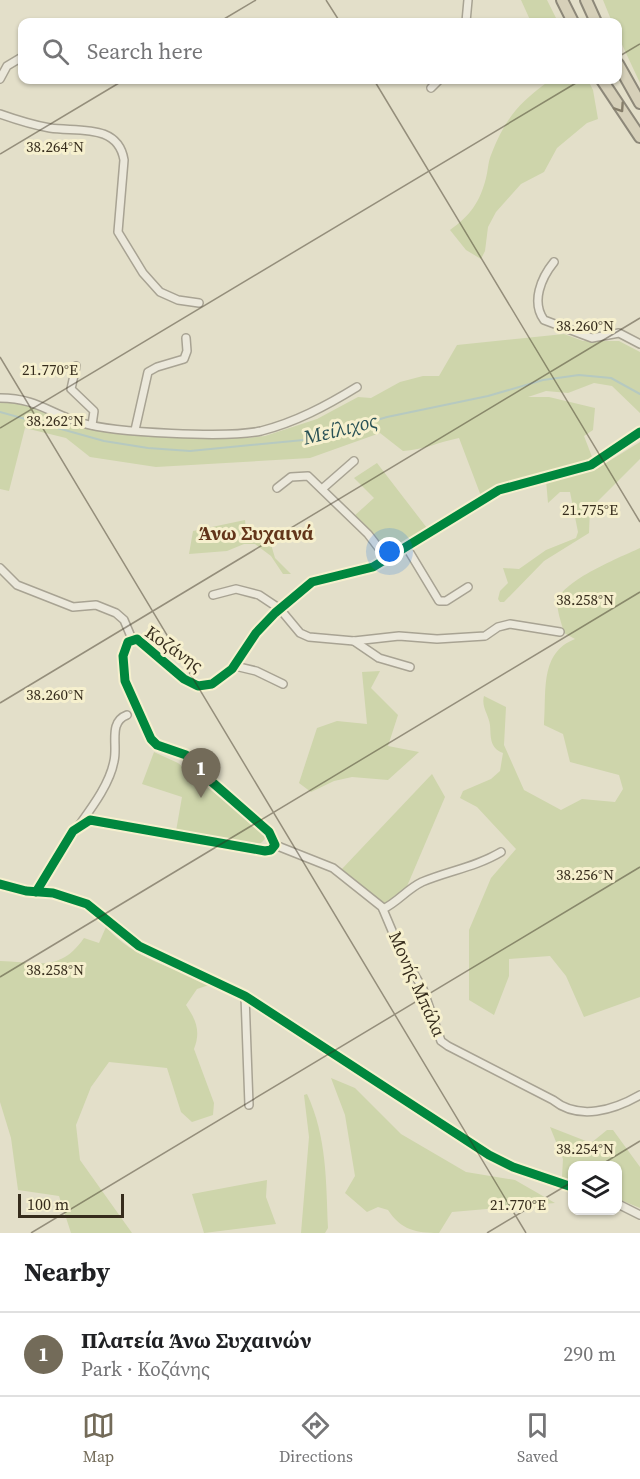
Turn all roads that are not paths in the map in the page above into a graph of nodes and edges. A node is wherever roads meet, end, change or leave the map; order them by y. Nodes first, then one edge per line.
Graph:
1 (468, 0) edge
2 (562, 0) edge
3 (586, 0) edge
4 (466, 18) edge
5 (571, 18) edge
6 (594, 18) edge
7 (18, 59) edge
8 (622, 71) edge
9 (0, 79) edge
10 (435, 84) edge
11 (605, 84) edge
12 (431, 88) dead end
13 (640, 103) edge
14 (0, 114) edge
15 (640, 136) edge
16 (554, 262) dead end
17 (199, 303) dead end
18 (186, 338) dead end
19 (640, 344) edge
20 (76, 366) dead end
21 (357, 387) dead end
22 (0, 398) edge
23 (92, 425) junction
24 (135, 430) junction
25 (640, 432) edge
26 (354, 461) dead end
27 (277, 488) dead end
28 (322, 489) junction
29 (407, 548) junction
30 (388, 560) junction
31 (0, 568) edge
32 (468, 587) dead end
33 (213, 595) dead end
34 (280, 609) junction
35 (560, 632) dead end
36 (132, 639) junction
37 (354, 641) junction
38 (235, 666) junction
39 (410, 668) dead end
40 (283, 684) dead end
41 (127, 715) dead end
42 (78, 826) junction
43 (275, 845) junction
44 (501, 852) dead end
45 (0, 884) edge
46 (36, 892) junction
47 (383, 909) junction
48 (245, 996) junction
49 (640, 1095) edge
50 (249, 1105) dead end
51 (568, 1186) edge
52 (622, 1206) edge
53 (640, 1215) edge

1 - 4 street
2 - 5 highway
3 - 6 highway
7 - 9 street
8 - 13 highway
10 - 12 street
11 -> 15 highway
14 - 17 street
16 - 19 street
18 - 24 street
20 - 23 street
21 - 24 street
22 - 23 street
23 - 24 street
25 - 29 street, Κοζάνης
26 - 28 street
27 - 28 street
28 - 30 street
29 - 30 street, Κοζάνης
29 - 32 street
30 - 34 street, Κοζάνης
31 - 36 street
33 - 34 street
34 - 37 street
34 - 38 street, Κοζάνης
35 - 37 street
36 - 38 street, Κοζάνης
36 - 43 street, Κοζάνης
37 - 39 street
38 - 40 street
41 - 42 street
42 - 43 street
42 - 46 street
43 - 47 street, Μονής Μπάλα
44 - 47 street
45 - 46 street
46 - 48 street
47 - 49 street, Μονής Μπάλα
48 - 50 street
48 - 51 street
52 - 53 street

